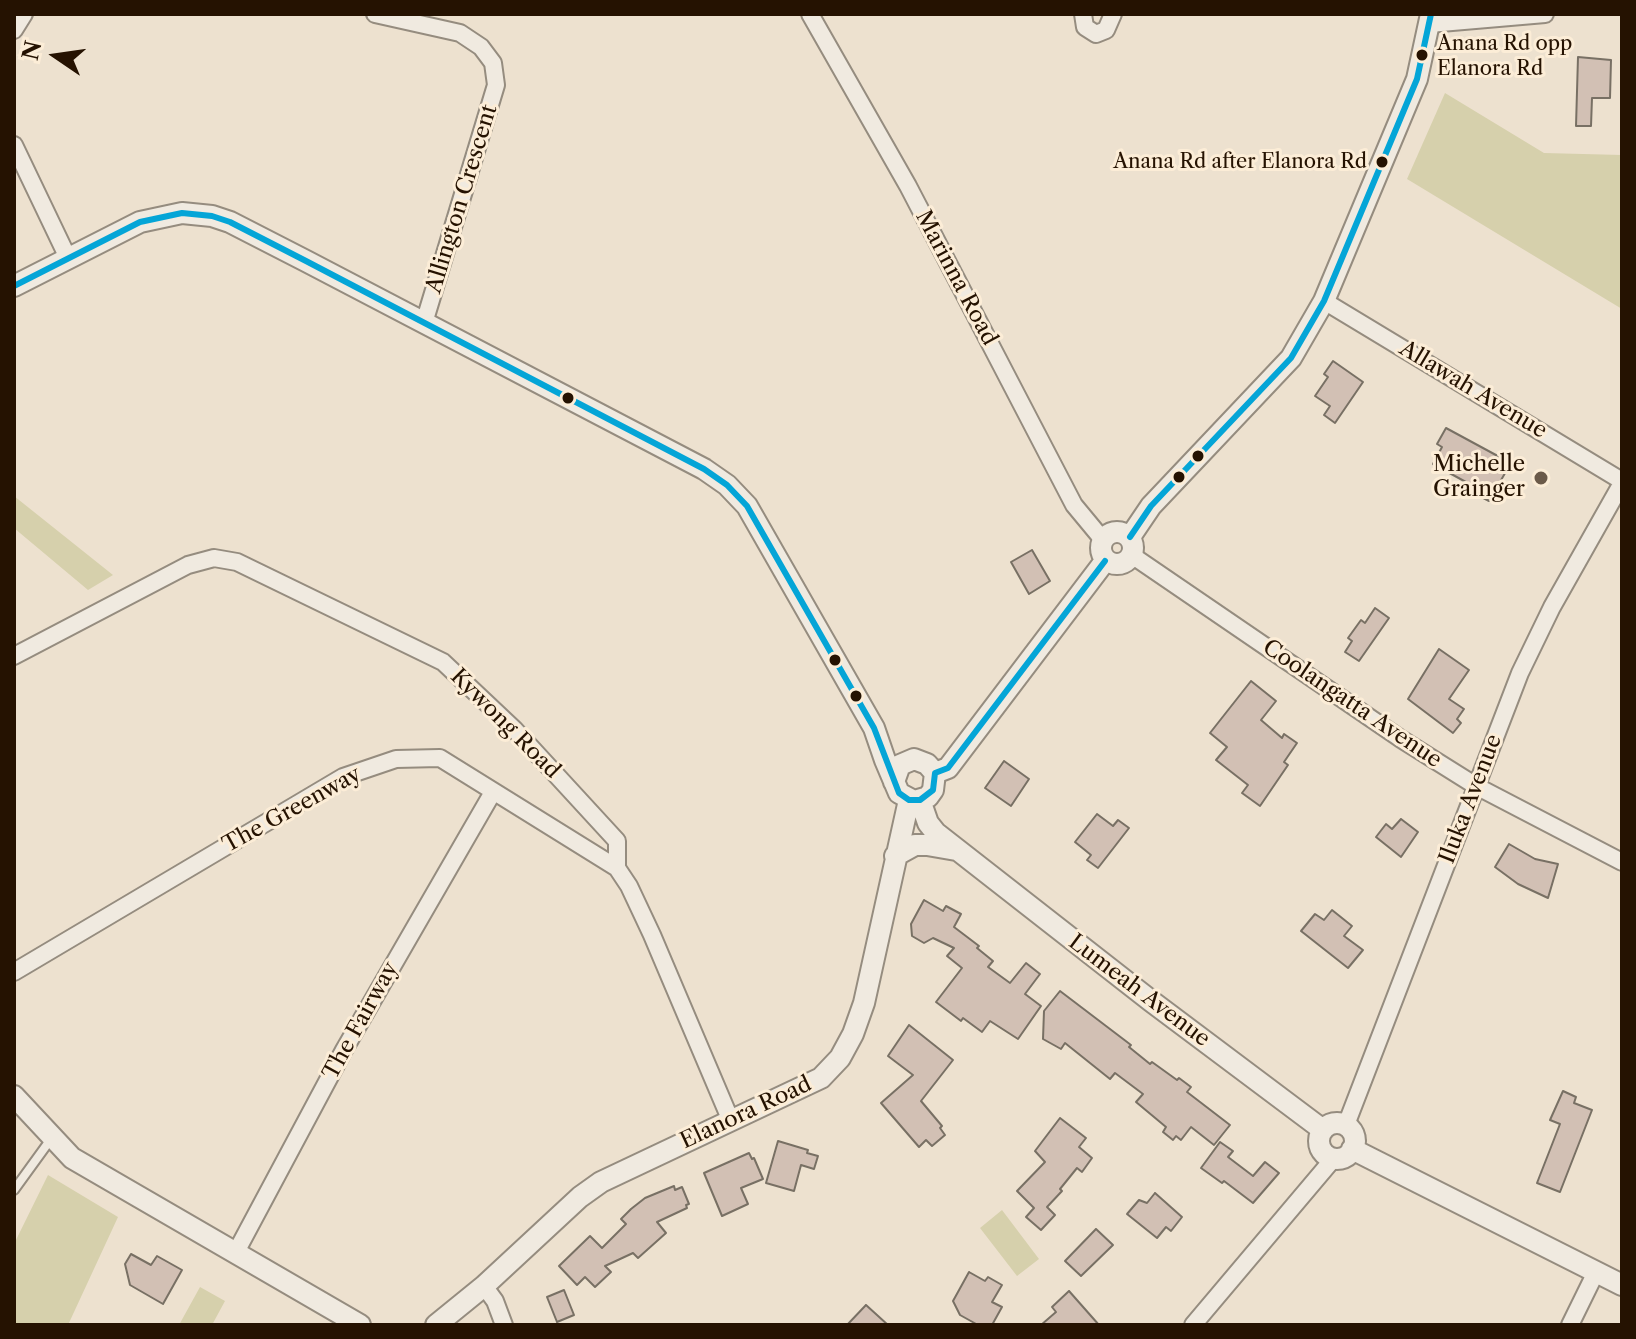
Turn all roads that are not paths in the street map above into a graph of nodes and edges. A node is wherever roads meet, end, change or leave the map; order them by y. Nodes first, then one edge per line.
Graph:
1 (24, 14) edge
2 (375, 14) edge
3 (810, 14) edge
4 (1083, 14) edge
5 (1113, 14) edge
6 (1545, 14) edge
7 (1430, 19) edge
8 (14, 30) edge
9 (14, 145) edge
10 (68, 258) junction
11 (14, 286) edge
12 (1324, 301) junction
13 (424, 323) junction
14 (1622, 482) edge
15 (1103, 540) junction
16 (1131, 546) junction
17 (1105, 561) junction
18 (14, 656) edge
19 (874, 728) junction
20 (921, 765) junction
21 (894, 782) junction
22 (1476, 786) junction
23 (493, 792) junction
24 (914, 800) junction
25 (957, 850) junction
26 (895, 856) junction
27 (1622, 862) edge
28 (617, 868) junction
29 (14, 972) edge
30 (14, 1096) edge
31 (731, 1121) junction
32 (1346, 1125) junction
33 (1323, 1130) junction
34 (52, 1138) junction
35 (1343, 1154) junction
36 (14, 1190) edge
37 (235, 1254) junction
38 (1596, 1272) junction
39 (1622, 1285) edge
40 (484, 1286) junction
41 (360, 1325) edge
42 (436, 1325) edge
43 (504, 1325) edge
44 (1193, 1325) edge
45 (1570, 1325) edge

1 - 8 street
2 - 13 street, Allington Crescent
3 - 15 street, Marinna Road
4 - 5 street
6 - 7 street
7 - 12 street
9 - 10 street
10 - 11 street
10 - 13 street
12 - 14 street, Allawah Avenue
12 - 16 street
13 - 19 street
14 - 22 street, Iluka Avenue
15 - 16 street
15 - 17 street
16 - 17 street
16 - 22 street, Coolangatta Avenue
17 - 20 street
18 - 28 street, Kywong Road
19 - 20 street
19 - 21 street
20 - 21 street
20 - 24 street
21 - 24 street
22 - 27 street, Coolangatta Avenue
22 - 32 street, Iluka Avenue
23 - 28 street, The Greenway
23 - 29 street, The Greenway
23 - 37 street, The Fairway
24 - 25 street, Lumeah Avenue
24 - 26 street, Elanora Road
25 - 26 street
25 - 33 street, Lumeah Avenue
26 - 31 street, Elanora Road
28 - 31 street, Kywong Road
30 - 34 street
31 - 40 street, Elanora Road
32 - 33 street
32 - 35 street
33 - 35 street
34 - 36 lane
34 - 37 street
35 - 38 street
35 - 44 street
37 - 41 street
38 - 39 street
38 - 45 street
40 - 42 street, Elanora Road
40 - 43 street

